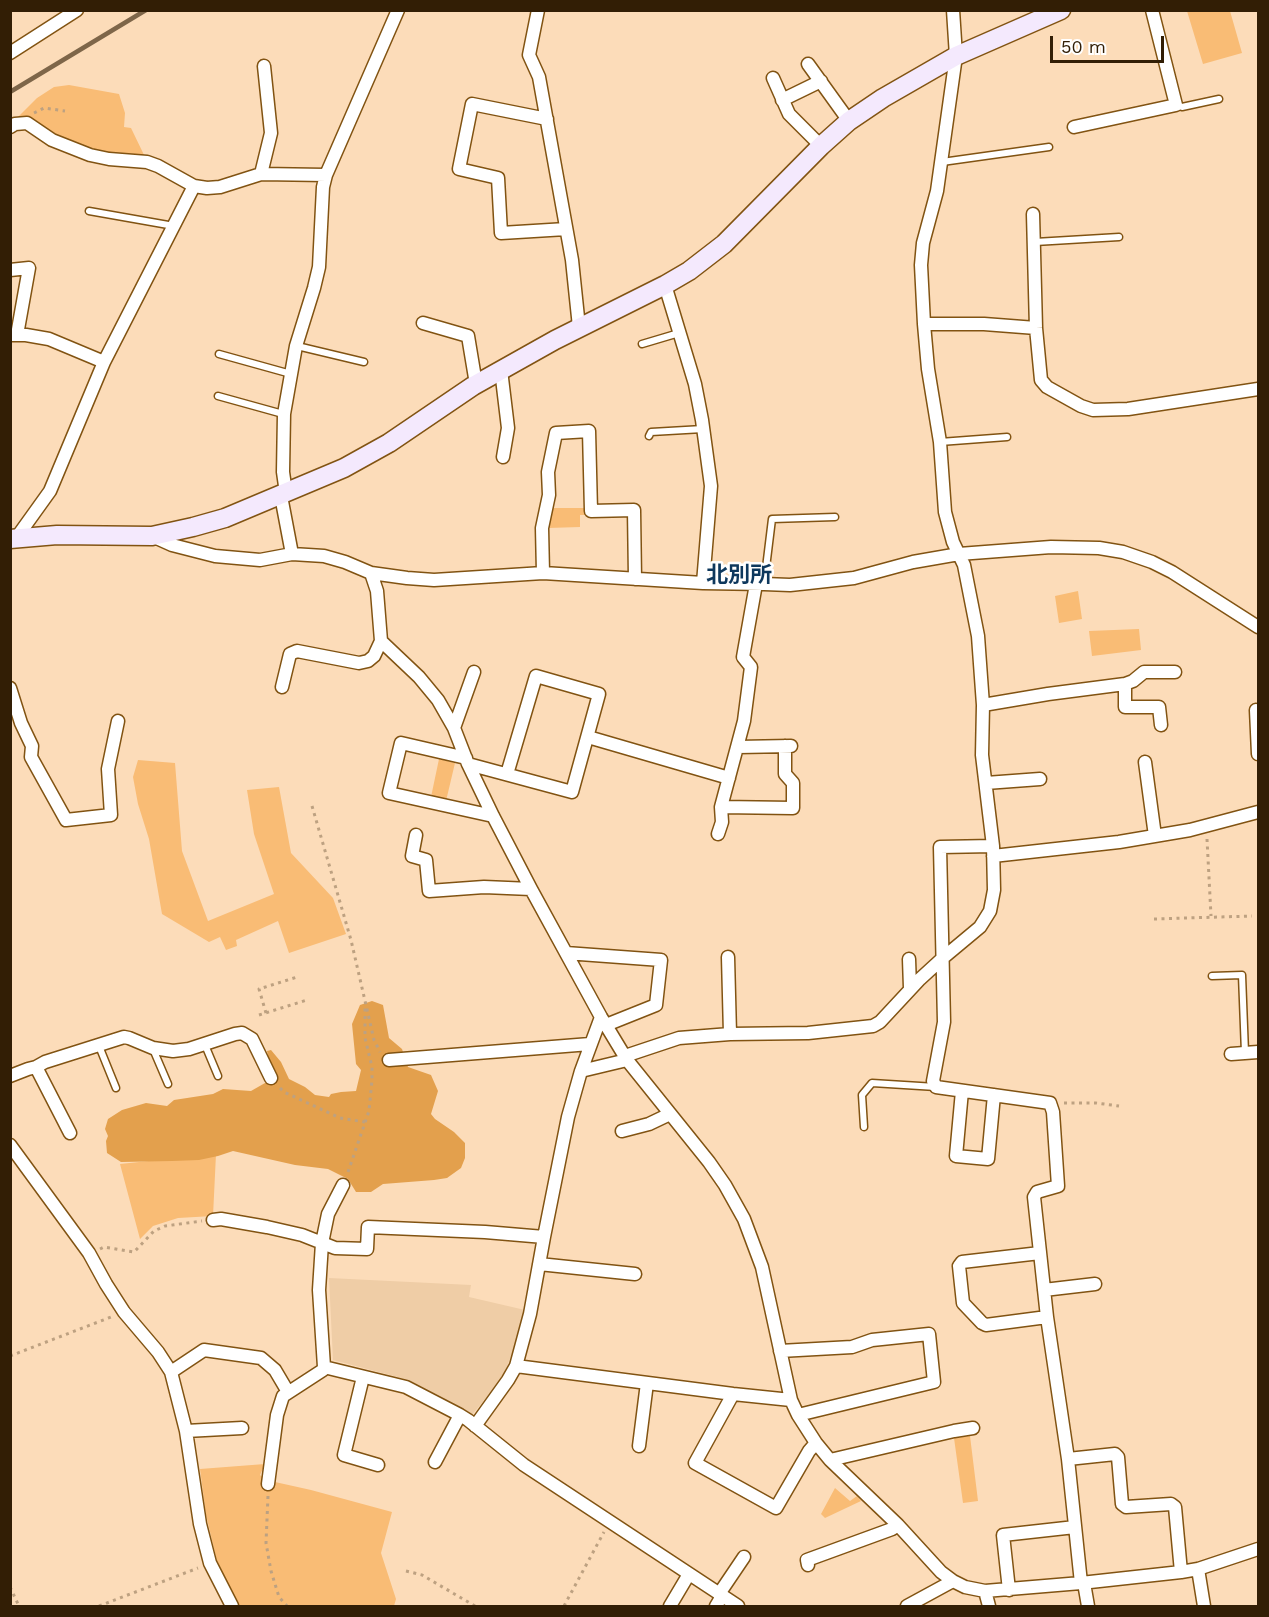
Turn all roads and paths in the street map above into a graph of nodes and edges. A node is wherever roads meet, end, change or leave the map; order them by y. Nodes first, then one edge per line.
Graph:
1 (77, 10) edge
2 (398, 10) edge
3 (538, 10) edge
4 (953, 10) edge
5 (1061, 10) edge
6 (1152, 10) edge
7 (10, 53) edge
8 (956, 56) junction
9 (808, 64) dead end
10 (264, 66) dead end
11 (773, 78) dead end
12 (821, 81) junction
13 (1219, 99) dead end
14 (782, 100) junction
15 (1176, 105) junction
16 (65, 111) dead end
17 (547, 119) junction
18 (849, 121) junction
19 (16, 125) edge
20 (1074, 127) dead end
21 (821, 146) junction
22 (1049, 147) dead end
23 (942, 162) junction
24 (261, 174) junction
25 (326, 175) junction
26 (194, 186) junction
27 (89, 211) dead end
28 (1034, 214) dead end
29 (174, 226) junction
30 (566, 229) junction
31 (1119, 237) dead end
32 (1035, 243) junction
33 (10, 270) edge
34 (665, 285) junction
35 (423, 322) dead end
36 (924, 324) junction
37 (579, 327) junction
38 (1036, 328) junction
39 (679, 333) junction
40 (14, 335) edge
41 (642, 344) dead end
42 (296, 346) junction
43 (219, 354) dead end
44 (104, 362) junction
45 (364, 362) dead end
46 (501, 370) junction
47 (291, 374) junction
48 (476, 384) junction
49 (1258, 389) edge
50 (218, 396) dead end
51 (284, 414) junction
52 (704, 429) junction
53 (649, 436) dead end
54 (1006, 437) dead end
55 (940, 442) junction
56 (503, 457) dead end
57 (283, 494) junction
58 (835, 517) dead end
59 (152, 536) junction
60 (14, 538) edge
61 (292, 554) junction
62 (959, 554) junction
63 (371, 573) junction
64 (543, 573) junction
65 (635, 579) junction
66 (703, 583) junction
67 (760, 584) junction
68 (1258, 627) edge
69 (381, 641) junction
70 (474, 672) dead end
71 (1175, 672) dead end
72 (1125, 684) junction
73 (282, 687) dead end
74 (10, 688) edge
75 (983, 705) junction
76 (1256, 710) dead end
77 (118, 721) dead end
78 (1161, 725) dead end
79 (454, 728) junction
80 (588, 737) junction
81 (738, 747) junction
82 (1258, 754) edge
83 (467, 761) junction
84 (1145, 762) dead end
85 (507, 774) junction
86 (729, 778) junction
87 (1041, 779) dead end
88 (986, 783) junction
89 (312, 806) dead end
90 (722, 807) junction
91 (1258, 812) edge
92 (493, 816) junction
93 (1207, 825) junction
94 (718, 834) dead end
95 (416, 835) dead end
96 (1155, 836) junction
97 (993, 851) junction
98 (531, 889) junction
99 (1252, 916) dead end
100 (1211, 917) junction
101 (1154, 919) dead end
102 (566, 953) junction
103 (728, 957) dead end
104 (944, 957) junction
105 (909, 959) dead end
106 (1212, 976) dead end
107 (297, 977) dead end
108 (910, 988) junction
109 (364, 999) junction
110 (307, 1000) dead end
111 (266, 1013) junction
112 (259, 1015) dead end
113 (604, 1021) junction
114 (730, 1034) junction
115 (590, 1044) junction
116 (205, 1045) junction
117 (99, 1046) junction
118 (153, 1048) junction
119 (1258, 1052) edge
120 (1245, 1053) junction
121 (1231, 1054) dead end
122 (626, 1058) junction
123 (389, 1060) joint
124 (36, 1068) junction
125 (581, 1071) junction
126 (10, 1076) edge
127 (218, 1076) dead end
128 (271, 1078) joint
129 (168, 1084) dead end
130 (936, 1087) junction
131 (116, 1088) dead end
132 (962, 1091) junction
133 (994, 1095) junction
134 (1050, 1103) junction
135 (1119, 1106) dead end
136 (670, 1114) junction
137 (366, 1122) junction
138 (864, 1127) dead end
139 (621, 1131) dead end
140 (70, 1133) dead end
141 (10, 1145) edge
142 (343, 1185) joint
143 (213, 1220) joint
144 (544, 1237) junction
145 (322, 1243) junction
146 (88, 1253) junction
147 (1040, 1253) junction
148 (539, 1264) junction
149 (636, 1274) dead end
150 (1095, 1284) dead end
151 (1044, 1290) junction
152 (124, 1312) junction
153 (1047, 1317) junction
154 (780, 1351) junction
155 (10, 1356) edge
156 (516, 1366) junction
157 (324, 1367) junction
158 (171, 1372) junction
159 (363, 1377) junction
160 (647, 1383) junction
161 (288, 1392) junction
162 (733, 1394) junction
163 (791, 1400) junction
164 (460, 1414) junction
165 (798, 1415) junction
166 (476, 1426) junction
167 (242, 1428) dead end
168 (973, 1428) dead end
169 (186, 1431) junction
170 (816, 1443) junction
171 (639, 1446) dead end
172 (1068, 1459) junction
173 (830, 1460) junction
174 (435, 1462) dead end
175 (378, 1465) dead end
176 (268, 1484) joint
177 (609, 1522) junction
178 (898, 1525) junction
179 (1075, 1527) junction
180 (1258, 1549) edge
181 (744, 1557) dead end
182 (210, 1563) junction
183 (808, 1565) dead end
184 (1198, 1569) junction
185 (406, 1571) dead end
186 (1182, 1572) junction
187 (689, 1574) junction
188 (953, 1581) junction
189 (1082, 1583) junction
190 (10, 1587) edge
191 (1009, 1590) junction
192 (985, 1591) junction
193 (719, 1599) edge
194 (19, 1606) edge
195 (99, 1606) edge
196 (232, 1606) edge
197 (287, 1606) edge
198 (475, 1606) edge
199 (564, 1606) edge
200 (670, 1606) edge
201 (738, 1606) edge
202 (907, 1606) edge
203 (989, 1606) edge
204 (1088, 1606) edge
205 (1204, 1606) edge

1 - 7 street
2 - 25 street
3 - 17 street
4 - 8 street
5 - 8 street
6 - 15 street
8 - 18 street
8 - 23 street
9 - 12 street
10 - 24 street
11 - 14 street
12 - 14 street
12 - 18 street
13 - 15 lane
14 - 21 street
15 - 20 street
16 - 19 path
17 - 30 street
17 - 30 street
18 - 21 street
19 - 26 street
21 - 34 street
22 - 23 lane
23 - 36 street
24 - 25 street
24 - 26 street
25 - 42 street
26 - 29 street
27 - 29 lane
28 - 32 street
29 - 44 street
30 - 37 street
31 - 32 lane
32 - 38 street
33 - 40 street
34 - 37 street
34 - 39 street
35 - 48 street
36 - 38 street
36 - 55 street
37 - 46 street
38 - 49 street
39 - 41 lane
39 - 52 street
40 - 44 street
42 - 45 lane
42 - 47 street
43 - 47 lane
44 - 60 street
46 - 48 street
46 - 56 street
47 - 51 street
48 - 57 street
50 - 51 lane
51 - 57 street
52 - 53 lane
52 - 66 street
54 - 55 lane
55 - 62 street
57 - 59 street
57 - 61 street
58 - 67 lane
59 - 60 street
59 - 61 street
61 - 63 street
62 - 67 street
62 - 68 street
62 - 75 street
63 - 64 street
63 - 69 street
64 - 65 street
64 - 65 street
65 - 66 street
66 - 67 street
67 - 81 street
69 - 73 street
69 - 79 street
70 - 79 street
71 - 72 street
72 - 75 street
72 - 78 street
74 - 77 street
75 - 88 street
76 - 82 street
79 - 83 street
80 - 85 street
80 - 85 street
80 - 86 street
81 - 86 street
81 - 90 street
83 - 85 street
83 - 92 street
83 - 92 street
84 - 96 street
86 - 90 street
87 - 88 street
88 - 97 street
89 - 109 path
90 - 94 street
91 - 93 street
92 - 98 street
93 - 96 street
93 - 100 path
95 - 98 street
96 - 97 street
97 - 104 street
97 - 104 street
98 - 102 street
99 - 100 path
100 - 101 path
102 - 113 street
102 - 113 street
103 - 114 street
104 - 108 street
104 - 130 street
105 - 108 street
106 - 120 lane
107 - 111 path
108 - 114 street
109 - 123 path
109 - 137 path
110 - 111 path
111 - 112 path
113 - 115 street
113 - 122 street
114 - 122 street
115 - 123 street
115 - 125 street
116 - 118 street
116 - 127 lane
116 - 128 street
117 - 118 street
117 - 124 street
117 - 131 lane
118 - 129 lane
119 - 120 street
120 - 121 street
122 - 125 street
122 - 136 street
124 - 126 street
124 - 140 street
125 - 144 street
128 - 137 path
130 - 132 street
130 - 138 lane
132 - 133 street
132 - 133 street
133 - 134 street
134 - 135 path
134 - 147 street
136 - 139 street
136 - 154 street
137 - 142 path
141 - 146 street
142 - 145 street
143 - 145 street
143 - 146 path
144 - 145 street
144 - 148 street
145 - 157 street
146 - 152 street
147 - 151 street
147 - 153 street
148 - 149 street
148 - 156 street
150 - 151 street
151 - 153 street
152 - 155 path
152 - 158 street
153 - 172 street
154 - 163 street
154 - 165 street
156 - 160 street
156 - 166 street
157 - 159 street
157 - 161 street
158 - 161 street
158 - 169 street
159 - 164 street
159 - 175 street
160 - 162 street
160 - 171 street
161 - 176 street
162 - 163 street
162 - 170 street
163 - 165 street
164 - 166 street
164 - 174 street
165 - 170 street
166 - 177 street
167 - 169 street
168 - 173 street
169 - 182 street
170 - 173 street
172 - 179 street
172 - 186 street
173 - 178 street
176 - 197 path
177 - 187 street
177 - 199 path
178 - 183 street
178 - 188 street
179 - 189 street
179 - 191 street
180 - 184 street
181 - 193 street
182 - 195 path
182 - 196 street
184 - 186 street
184 - 205 street
185 - 198 path
186 - 189 street
187 - 193 street
187 - 200 street
188 - 192 street
188 - 202 street
189 - 191 street
189 - 204 street
190 - 194 path
191 - 192 street
192 - 203 street
193 - 201 street

